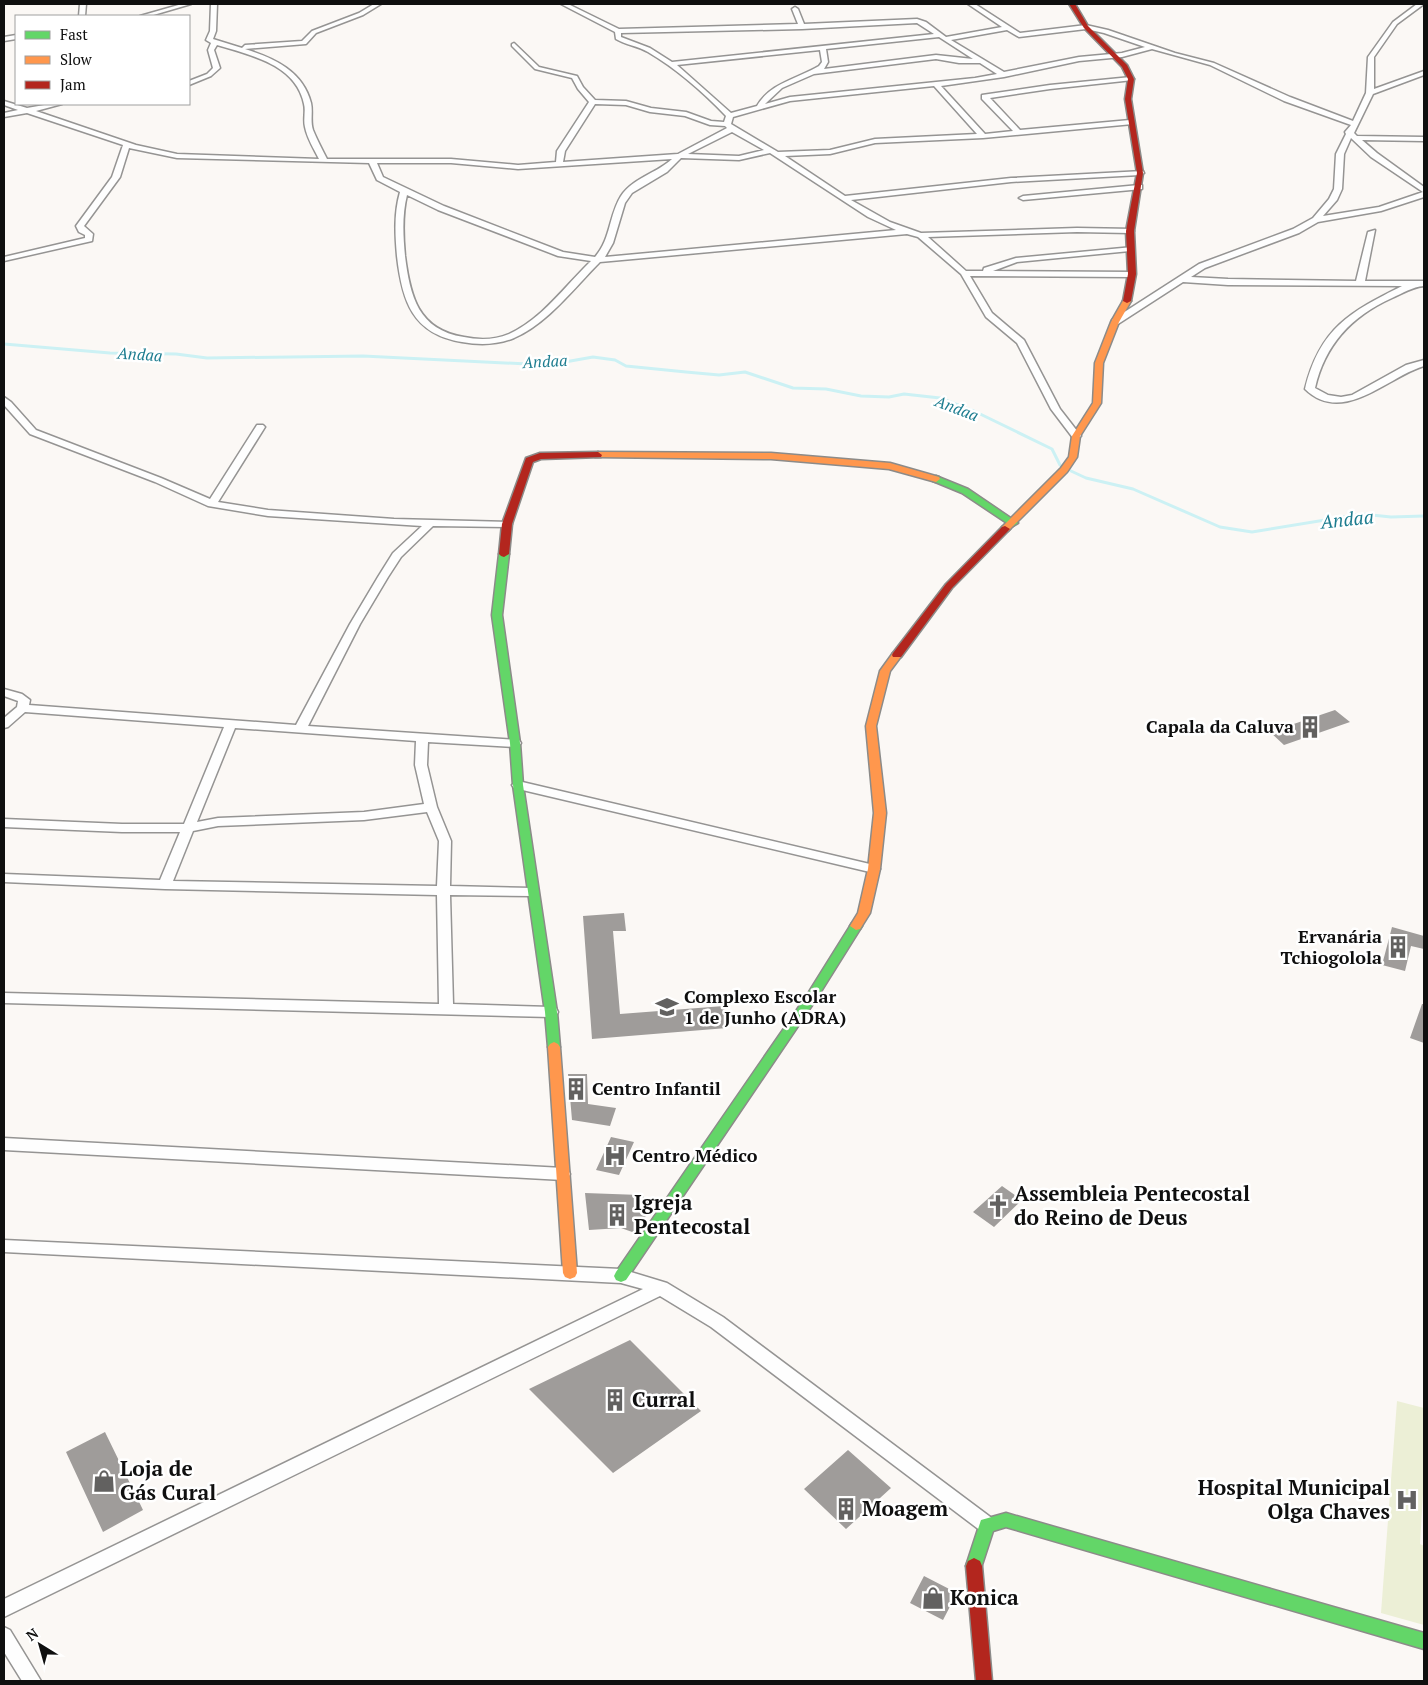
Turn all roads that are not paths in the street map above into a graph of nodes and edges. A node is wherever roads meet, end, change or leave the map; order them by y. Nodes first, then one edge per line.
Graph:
1 (188, 4) edge
2 (214, 4) edge
3 (378, 4) edge
4 (564, 4) edge
5 (971, 4) edge
6 (1072, 4) edge
7 (1421, 4) edge
8 (795, 9) dead end
9 (147, 15) edge
10 (802, 27) junction
11 (1086, 27) junction
12 (1009, 28) junction
13 (618, 31) junction
14 (943, 37) junction
15 (214, 43) junction
16 (514, 45) dead end
17 (1151, 46) junction
18 (238, 48) junction
19 (823, 50) junction
20 (1114, 55) junction
21 (983, 62) junction
22 (671, 64) junction
23 (814, 72) junction
24 (1424, 73) edge
25 (1004, 75) junction
26 (1131, 79) junction
27 (190, 83) edge
28 (937, 86) junction
29 (1370, 93) junction
30 (593, 102) junction
31 (4, 103) edge
32 (54, 105) edge
33 (760, 106) junction
34 (30, 111) junction
35 (4, 115) edge
36 (1130, 122) junction
37 (729, 123) junction
38 (1354, 124) junction
39 (1018, 132) junction
40 (1349, 132) junction
41 (983, 136) junction
42 (1357, 138) junction
43 (1424, 140) edge
44 (127, 144) junction
45 (773, 153) junction
46 (679, 156) junction
47 (324, 161) junction
48 (372, 161) junction
49 (559, 164) junction
50 (1140, 173) junction
51 (1138, 187) junction
52 (1424, 190) edge
53 (404, 191) junction
54 (1424, 194) edge
55 (845, 198) junction
56 (1023, 198) dead end
57 (1316, 220) junction
58 (1130, 231) junction
59 (904, 232) junction
60 (1372, 232) dead end
61 (922, 235) junction
62 (1130, 249) junction
63 (4, 259) edge
64 (598, 260) junction
65 (964, 273) junction
66 (977, 273) junction
67 (1132, 274) junction
68 (1182, 280) junction
69 (1360, 284) junction
70 (1413, 284) junction
71 (1424, 284) edge
72 (1115, 322) junction
73 (1424, 363) edge
74 (4, 400) edge
75 (260, 427) dead end
76 (1076, 436) junction
77 (212, 504) junction
78 (430, 522) junction
79 (1012, 523) junction
80 (507, 524) junction
81 (4, 692) edge
82 (22, 708) junction
83 (4, 724) edge
84 (231, 724) junction
85 (300, 729) junction
86 (422, 738) junction
87 (515, 743) junction
88 (518, 785) junction
89 (431, 808) junction
90 (4, 823) edge
91 (188, 828) junction
92 (874, 869) junction
93 (4, 878) edge
94 (165, 885) junction
95 (443, 889) junction
96 (532, 892) junction
97 (4, 998) edge
98 (446, 1009) junction
99 (550, 1012) junction
100 (4, 1144) edge
101 (563, 1174) junction
102 (4, 1246) edge
103 (570, 1273) junction
104 (621, 1276) junction
105 (661, 1288) junction
106 (987, 1525) junction
107 (4, 1608) edge
108 (4, 1636) edge
109 (1424, 1641) edge
110 (32, 1681) edge
111 (984, 1681) edge

1 - 9 street
2 - 15 street
3 - 18 street
4 - 13 street
5 - 12 street
6 - 11 street
7 - 29 street
8 - 10 street
10 - 13 street
10 - 14 street
11 - 12 street
11 - 17 street
11 - 20 street
12 - 14 street
13 - 22 street
14 - 19 street
14 - 21 street
15 - 18 street
15 - 27 street
16 - 30 street
17 - 20 street
17 - 38 street
18 - 47 street
19 - 22 street
19 - 23 street
20 - 25 street
20 - 26 street
21 - 23 street
21 - 25 street
22 - 37 street
23 - 33 street
24 - 29 street
25 - 28 street
26 - 36 street
26 - 39 street
28 - 33 street
28 - 41 street
29 - 38 street
30 - 37 street
30 - 49 street
31 - 34 street
32 - 34 street
33 - 37 street
34 - 35 street
34 - 44 street
36 - 39 street
36 - 50 street
37 - 45 street
37 - 46 street
38 - 40 street
39 - 41 street
40 - 42 street
40 - 57 street
41 - 45 street
42 - 43 street
42 - 52 street
44 - 47 street
44 - 63 street
45 - 46 street
45 - 55 street
46 - 49 street
46 - 64 street
47 - 48 street
48 - 49 street
48 - 53 street
50 - 51 street
50 - 55 street
51 - 56 street
51 - 58 street
53 - 64 street
53 - 64 street
54 - 57 street
55 - 59 street
57 - 68 street
58 - 61 street
58 - 62 street
59 - 61 street
59 - 64 street
60 - 69 street
61 - 65 street
62 - 66 street
62 - 67 street
65 - 66 street
65 - 76 street
66 - 67 street
67 - 72 street
68 - 69 street
68 - 72 street
69 - 70 street
70 - 71 street
70 - 73 street
72 - 76 street
74 - 77 street
75 - 77 street
76 - 79 street
77 - 78 street
78 - 80 street
78 - 85 street
79 - 80 street
79 - 92 street
80 - 87 street
81 - 82 street
82 - 83 street
82 - 84 street
84 - 85 street
84 - 91 street
85 - 86 street
86 - 87 street
86 - 89 street
87 - 88 street
88 - 92 street
88 - 96 street
89 - 91 street
89 - 95 street
90 - 91 street
91 - 94 street
92 - 104 street
93 - 94 street
94 - 95 street
95 - 96 street
95 - 98 street
96 - 99 street
97 - 98 street
98 - 99 street
99 - 101 street
100 - 101 street
101 - 103 street
102 - 103 street
103 - 104 street
104 - 105 street
105 - 106 street
105 - 107 street
106 - 109 street
106 - 111 street
108 - 110 street

